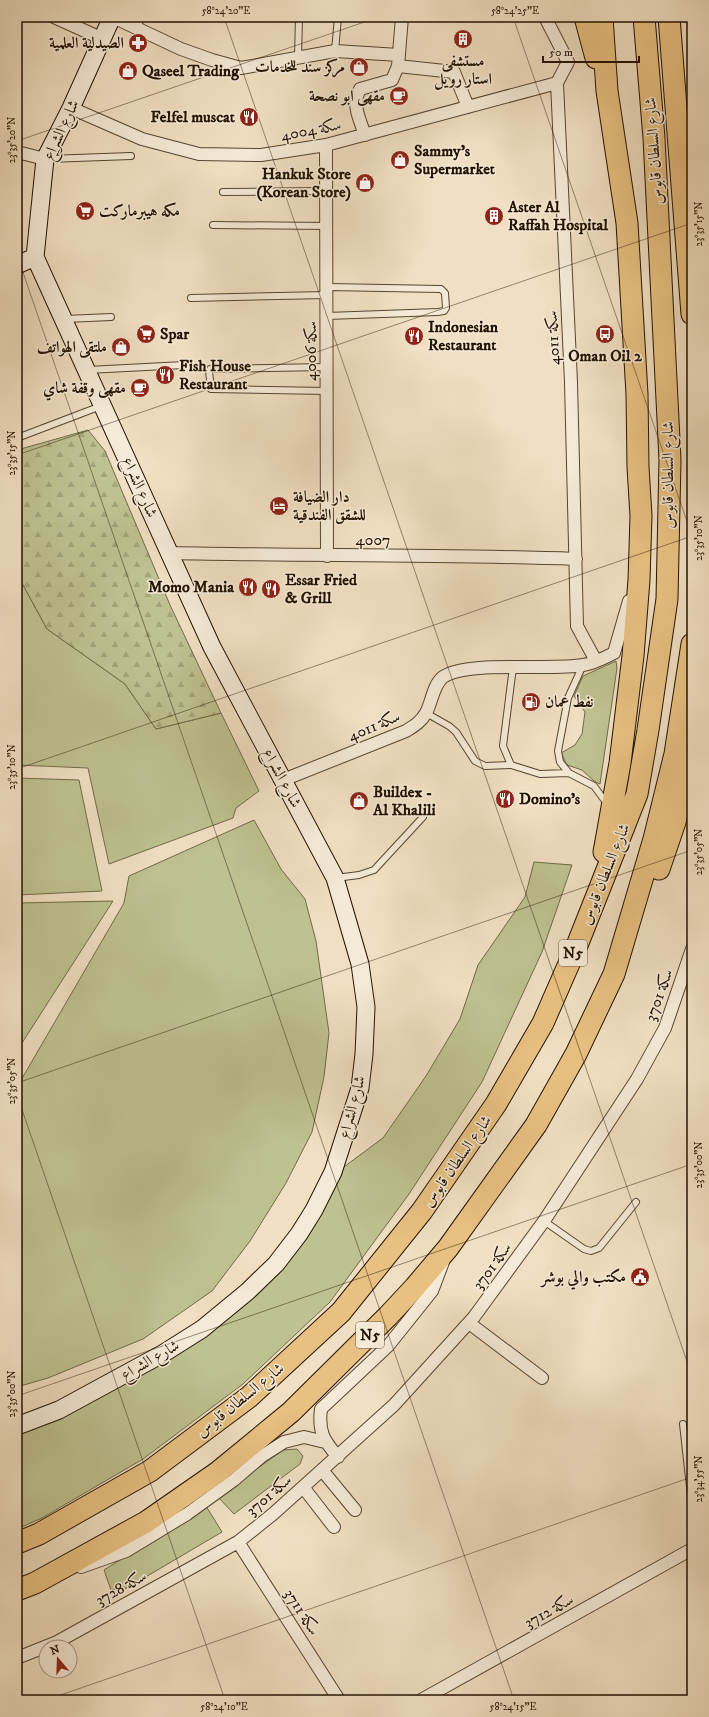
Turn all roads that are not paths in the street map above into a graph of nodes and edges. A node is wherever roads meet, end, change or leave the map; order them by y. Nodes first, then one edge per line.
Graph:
1 (54, 17) edge
2 (298, 17) edge
3 (338, 17) edge
4 (402, 17) edge
5 (545, 17) edge
6 (586, 17) edge
7 (602, 17) edge
8 (613, 17) edge
9 (644, 17) edge
10 (669, 17) edge
11 (112, 19) edge
12 (140, 22) edge
13 (83, 31) junction
14 (103, 39) junction
15 (605, 47) junction
16 (336, 51) junction
17 (298, 58) junction
18 (399, 60) junction
19 (557, 83) junction
20 (607, 91) junction
21 (468, 107) junction
22 (71, 108) junction
23 (365, 135) junction
24 (326, 145) junction
25 (17, 152) edge
26 (131, 156) dead end
27 (45, 159) junction
28 (326, 191) junction
29 (223, 192) dead end
30 (213, 225) dead end
31 (326, 226) junction
32 (35, 257) junction
33 (17, 265) edge
34 (327, 291) junction
35 (191, 298) dead end
36 (692, 314) edge
37 (327, 316) junction
38 (111, 317) dead end
39 (64, 319) junction
40 (184, 365) dead end
41 (327, 367) junction
42 (87, 370) junction
43 (327, 391) junction
44 (103, 406) junction
45 (17, 438) edge
46 (170, 554) junction
47 (327, 556) junction
48 (576, 559) junction
49 (639, 580) junction
50 (692, 644) edge
51 (596, 661) junction
52 (583, 666) junction
53 (513, 667) junction
54 (426, 713) junction
55 (692, 749) edge
56 (511, 765) junction
57 (569, 773) junction
58 (284, 780) junction
59 (423, 817) dead end
60 (610, 818) junction
61 (334, 878) junction
62 (578, 943) junction
63 (692, 949) edge
64 (614, 974) junction
65 (636, 1202) dead end
66 (544, 1221) junction
67 (448, 1248) junction
68 (469, 1323) junction
69 (542, 1378) dead end
70 (683, 1424) dead end
71 (17, 1426) edge
72 (325, 1442) junction
73 (338, 1457) junction
74 (322, 1470) junction
75 (303, 1486) junction
76 (692, 1505) edge
77 (356, 1510) dead end
78 (334, 1527) dead end
79 (238, 1542) junction
80 (17, 1543) edge
81 (692, 1550) edge
82 (26, 1587) edge
83 (17, 1658) edge
84 (339, 1700) edge
85 (421, 1700) edge

1 - 13 street
2 - 17 lane
3 - 16 lane
4 - 18 street
5 - 19 street
6 - 20 highway
7 - 15 highway
8 - 15 highway
9 - 62 highway, شارع السلطان قابوس / N5
10 - 36 highway, شارع السلطان قابوس
11 - 12 street
11 - 13 street
11 - 14 street, شارع الشراع
12 - 17 street
13 - 14 street
14 - 22 street, شارع الشراع
15 - 20 highway
16 - 17 street
16 - 18 street
18 - 21 street
18 - 23 street
19 - 21 street, سكة 4004
19 - 48 street, سكة 4011
20 - 49 highway
21 - 23 street, سكة 4004
22 - 24 street, سكة 4004
22 - 27 street, شارع الشراع
23 - 24 street, سكة 4004
24 - 28 street, سكة 4006
25 - 27 street
26 - 27 lane
27 - 32 street, شارع الشراع
28 - 29 lane
28 - 31 street, سكة 4006
30 - 31 lane
31 - 34 street, سكة 4006
32 - 33 street
32 - 39 street, شارع الشراع
34 - 35 lane
34 - 37 street, سكة 4006
34 - 37 lane
37 - 41 street, سكة 4006
38 - 39 lane
39 - 42 street, شارع الشراع
40 - 42 lane
41 - 43 street, سكة 4006
41 - 43 lane
42 - 44 street, شارع الشراع
43 - 47 street, سكة 4006
44 - 45 lane
44 - 46 street, شارع الشراع
46 - 47 street, 4007
46 - 58 street, شارع الشراع
47 - 48 street, 4007
48 - 51 street, سكة 4011
49 - 51 street, سكة 4011
49 - 60 highway
50 - 64 highway, شارع السلطان قابوس / N5
51 - 52 street, سكة 4011
52 - 53 street, سكة 4011
52 - 57 lane
53 - 54 street, سكة 4011
53 - 56 lane
54 - 56 lane
54 - 58 street, سكة 4011
55 - 64 highway
56 - 57 lane
57 - 60 lane
58 - 61 street, شارع الشراع
59 - 61 lane
60 - 62 highway
61 - 71 street, شارع الشراع
62 - 80 highway, شارع السلطان قابوس / N5
63 - 66 street, سكة 3701
64 - 67 highway, شارع السلطان قابوس / N5
65 - 66 lane
66 - 68 street, سكة 3701
67 - 72 street
67 - 82 highway, شارع السلطان قابوس / N5
68 - 69 street
68 - 73 street, سكة 3701
70 - 76 lane
72 - 73 street
72 - 82 street
73 - 74 street, سكة 3701
74 - 75 street, سكة 3701
74 - 77 street
75 - 78 street
75 - 79 street, سكة 3701
79 - 83 street, سكة 3728
79 - 84 street, سكة 3711
81 - 85 street, سكة 3712

